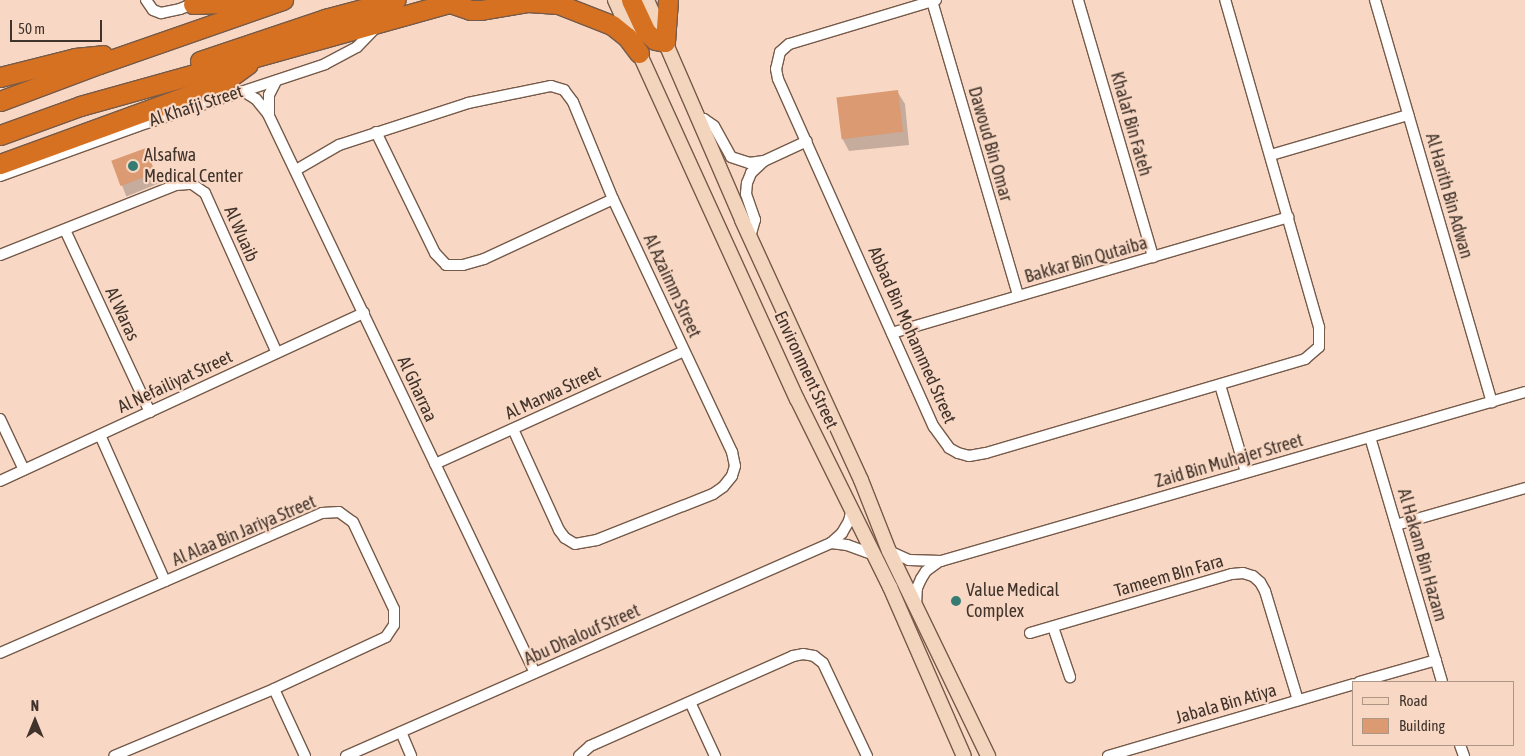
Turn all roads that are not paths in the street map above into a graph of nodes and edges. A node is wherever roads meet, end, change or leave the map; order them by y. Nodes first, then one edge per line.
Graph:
1 (146, 0) edge
2 (396, 0) edge
3 (615, 0) edge
4 (631, 0) edge
5 (647, 0) edge
6 (668, 0) edge
7 (1078, 0) edge
8 (1225, 0) edge
9 (1375, 0) edge
10 (279, 1) edge
11 (455, 1) edge
12 (934, 1) edge
13 (197, 2) edge
14 (382, 20) junction
15 (665, 42) junction
16 (132, 52) junction
17 (639, 53) junction
18 (258, 57) junction
19 (0, 77) edge
20 (276, 81) junction
21 (243, 91) junction
22 (0, 101) edge
23 (80, 106) junction
24 (1408, 115) junction
25 (270, 118) junction
26 (697, 118) junction
27 (376, 132) junction
28 (0, 135) edge
29 (807, 141) junction
30 (1271, 155) junction
31 (764, 161) junction
32 (0, 164) edge
33 (296, 170) junction
34 (0, 176) edge
35 (613, 199) junction
36 (1288, 217) junction
37 (65, 230) junction
38 (750, 237) junction
39 (0, 255) edge
40 (1154, 257) junction
41 (1018, 296) junction
42 (364, 313) junction
43 (892, 333) junction
44 (684, 351) junction
45 (277, 353) junction
46 (1220, 385) junction
47 (1525, 392) edge
48 (1492, 402) junction
49 (150, 412) junction
50 (0, 419) edge
51 (513, 429) junction
52 (100, 435) junction
53 (1370, 437) junction
54 (435, 464) junction
55 (24, 470) junction
56 (1246, 472) junction
57 (0, 481) edge
58 (1525, 488) edge
59 (852, 507) junction
60 (1396, 526) junction
61 (831, 543) junction
62 (890, 551) junction
63 (875, 555) junction
64 (941, 561) junction
65 (165, 582) junction
66 (916, 606) junction
67 (1053, 627) junction
68 (1030, 633) dead end
69 (0, 653) edge
70 (1436, 660) junction
71 (535, 673) junction
72 (1070, 677) dead end
73 (1362, 681) edge
74 (1442, 681) edge
75 (1352, 685) edge
76 (274, 689) junction
77 (1298, 700) junction
78 (690, 702) junction
79 (400, 732) junction
80 (114, 756) edge
81 (305, 756) edge
82 (346, 756) edge
83 (412, 756) edge
84 (579, 756) edge
85 (715, 756) edge
86 (867, 756) edge
87 (964, 756) edge
88 (988, 756) edge
89 (1108, 756) edge

1 - 13 street
2 - 23 highway
3 - 17 street, Environment Street
4 - 15 highway
5 - 15 street, Environment Street
6 - 15 highway
7 - 40 street, Khalaf Bin Fateh
8 - 30 street, Abbad Bin Mohammed Street
9 - 24 street, Al Harith Bin Adwan
10 - 13 highway
10 - 16 highway
11 - 14 highway, Al Khafji Street
11 - 17 highway
12 - 29 street, Abbad Bin Mohammed Street
12 - 41 street, Dawoud Bin Omar
14 - 18 highway, Al Khafji Street
14 - 20 street, Al Khafji Street
15 - 26 street, Environment Street
16 - 19 highway
16 - 22 highway
17 - 59 street, Environment Street
18 - 23 highway, Al Khafji Street
18 - 32 highway
20 - 21 street, Al Khafji Street
20 - 25 street, Al Gharraa
21 - 25 street, Al Gharraa
21 - 34 street, Al Khafji Street
23 - 28 highway, Al Khafji Street
24 - 30 street
24 - 48 street, Al Harith Bin Adwan
25 - 33 street, Al Gharraa
26 - 31 street
26 - 38 street, Environment Street
27 - 33 street, Al Azaimm Street
27 - 35 street, Al Azaimm Street
27 - 35 street
29 - 31 street
29 - 43 street, Abbad Bin Mohammed Street
30 - 36 street, Abbad Bin Mohammed Street
31 - 38 street
33 - 42 street, Al Gharraa
35 - 44 street, Al Azaimm Street
36 - 40 street, Bakkar Bin Qutaiba
36 - 46 street, Abbad Bin Mohammed Street
37 - 39 street, Al Wuaib
37 - 45 street, Al Wuaib
37 - 49 street, Al Waras
38 - 62 street, Environment Street
40 - 41 street, Bakkar Bin Qutaiba
41 - 43 street, Bakkar Bin Qutaiba
42 - 45 street, Al Nefailiyat Street
42 - 54 street, Al Gharraa
43 - 46 street, Abbad Bin Mohammed Street
44 - 51 street, Al Marwa Street
44 - 51 street, Al Azaimm Street
45 - 49 street, Al Nefailiyat Street
46 - 56 street
47 - 48 street, Zaid Bin Muhajer Street
48 - 53 street, Zaid Bin Muhajer Street
49 - 52 street, Al Nefailiyat Street
50 - 55 street
51 - 54 street, Al Marwa Street
52 - 55 street, Al Nefailiyat Street
52 - 65 street, Al Alaa Bin Jariya Street
53 - 56 street, Zaid Bin Muhajer Street
53 - 60 street, Al Hakam Bin Hazam
54 - 71 street, Al Gharraa
55 - 57 street, Al Nefailiyat Street
56 - 64 street, Zaid Bin Muhajer Street
58 - 60 street
59 - 61 street, Abu Dhalouf Street
59 - 63 street, Environment Street
60 - 70 street, Al Hakam Bin Hazam
61 - 63 street
61 - 71 street, Abu Dhalouf Street
62 - 64 street, Zaid Bin Muhajer Street
62 - 66 street, Environment Street
63 - 87 street, Environment Street
64 - 66 street, Zaid Bin Muhajer Street
65 - 69 street, Al Alaa Bin Jariya Street
65 - 76 street, Al Alaa Bin Jariya Street
66 - 88 street, Environment Street
67 - 68 street, Tameem BIn Fara
67 - 72 street
67 - 77 street, Tameem BIn Fara
70 - 73 street
70 - 74 street, Al Hakam Bin Hazam
71 - 79 street, Abu Dhalouf Street
75 - 77 street, Jabala Bin Atiya
76 - 80 street, Al Alaa Bin Jariya Street
76 - 81 street
77 - 89 street, Jabala Bin Atiya
78 - 84 street
78 - 85 street
78 - 86 street
79 - 82 street, Abu Dhalouf Street
79 - 83 street

